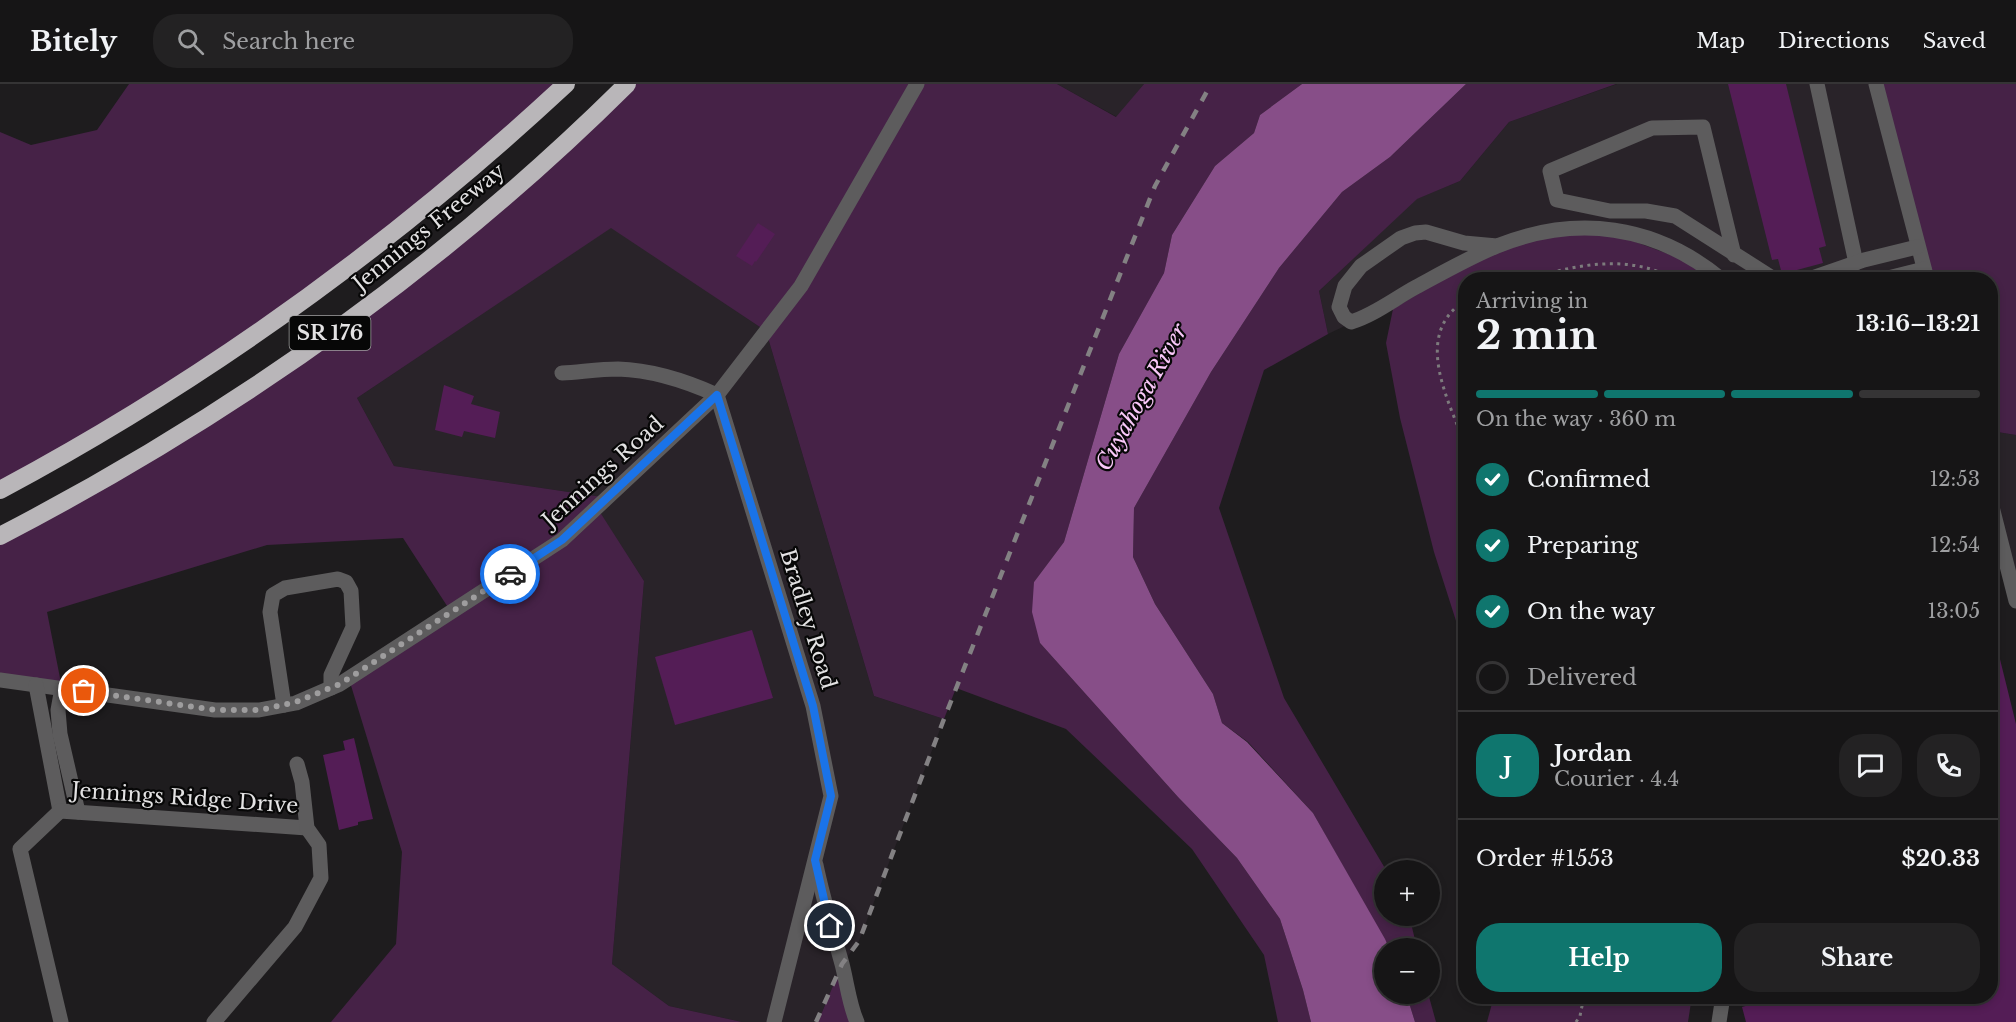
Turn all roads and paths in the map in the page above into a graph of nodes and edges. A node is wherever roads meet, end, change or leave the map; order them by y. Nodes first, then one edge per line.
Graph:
1 (566, 84) edge
2 (627, 84) edge
3 (917, 84) edge
4 (1817, 84) edge
5 (1876, 84) edge
6 (1497, 246) junction
7 (1917, 247) junction
8 (1734, 255) junction
9 (1856, 263) junction
10 (1556, 272) edge
11 (1661, 272) edge
12 (1712, 272) edge
13 (1762, 272) edge
14 (1830, 272) edge
15 (1924, 272) edge
16 (1458, 307) edge
17 (562, 373) dead end
18 (717, 395) junction
19 (1458, 425) edge
20 (0, 490) edge
21 (1998, 530) edge
22 (0, 536) edge
23 (2016, 601) edge
24 (0, 680) edge
25 (36, 685) junction
26 (62, 688) junction
27 (331, 688) junction
28 (284, 705) junction
29 (297, 764) dead end
30 (60, 811) junction
31 (78, 812) junction
32 (308, 828) junction
33 (815, 860) junction
34 (1582, 1004) edge
35 (1722, 1004) edge
36 (855, 1017) edge
37 (61, 1022) edge
38 (214, 1022) edge
39 (774, 1022) edge
40 (1576, 1022) edge
41 (1719, 1022) edge

1 - 20 highway, Jennings Freeway / SR 176
2 - 22 highway, Jennings Freeway / SR 176
3 - 18 street, Jennings Road
4 - 9 street
5 - 7 street
6 - 6 street
6 - 12 street
7 - 9 street
7 - 15 street
8 - 8 street
8 - 13 street
9 - 14 street
10 - 11 path
16 - 19 path
17 - 18 street
18 - 27 street, Jennings Road
18 - 33 street, Bradley Road
21 - 23 street
24 - 25 street, Jennings Road
25 - 26 street, Jennings Road
25 - 30 street
26 - 28 street, Jennings Road
26 - 31 street
27 - 28 street, Jennings Road
27 - 28 street
29 - 32 street
30 - 31 street, Jennings Ridge Drive
30 - 37 street
31 - 32 street, Jennings Ridge Drive
32 - 38 street
33 - 36 street, Bradley Road
33 - 39 street, Bradley Road
34 - 40 path
35 - 41 street

